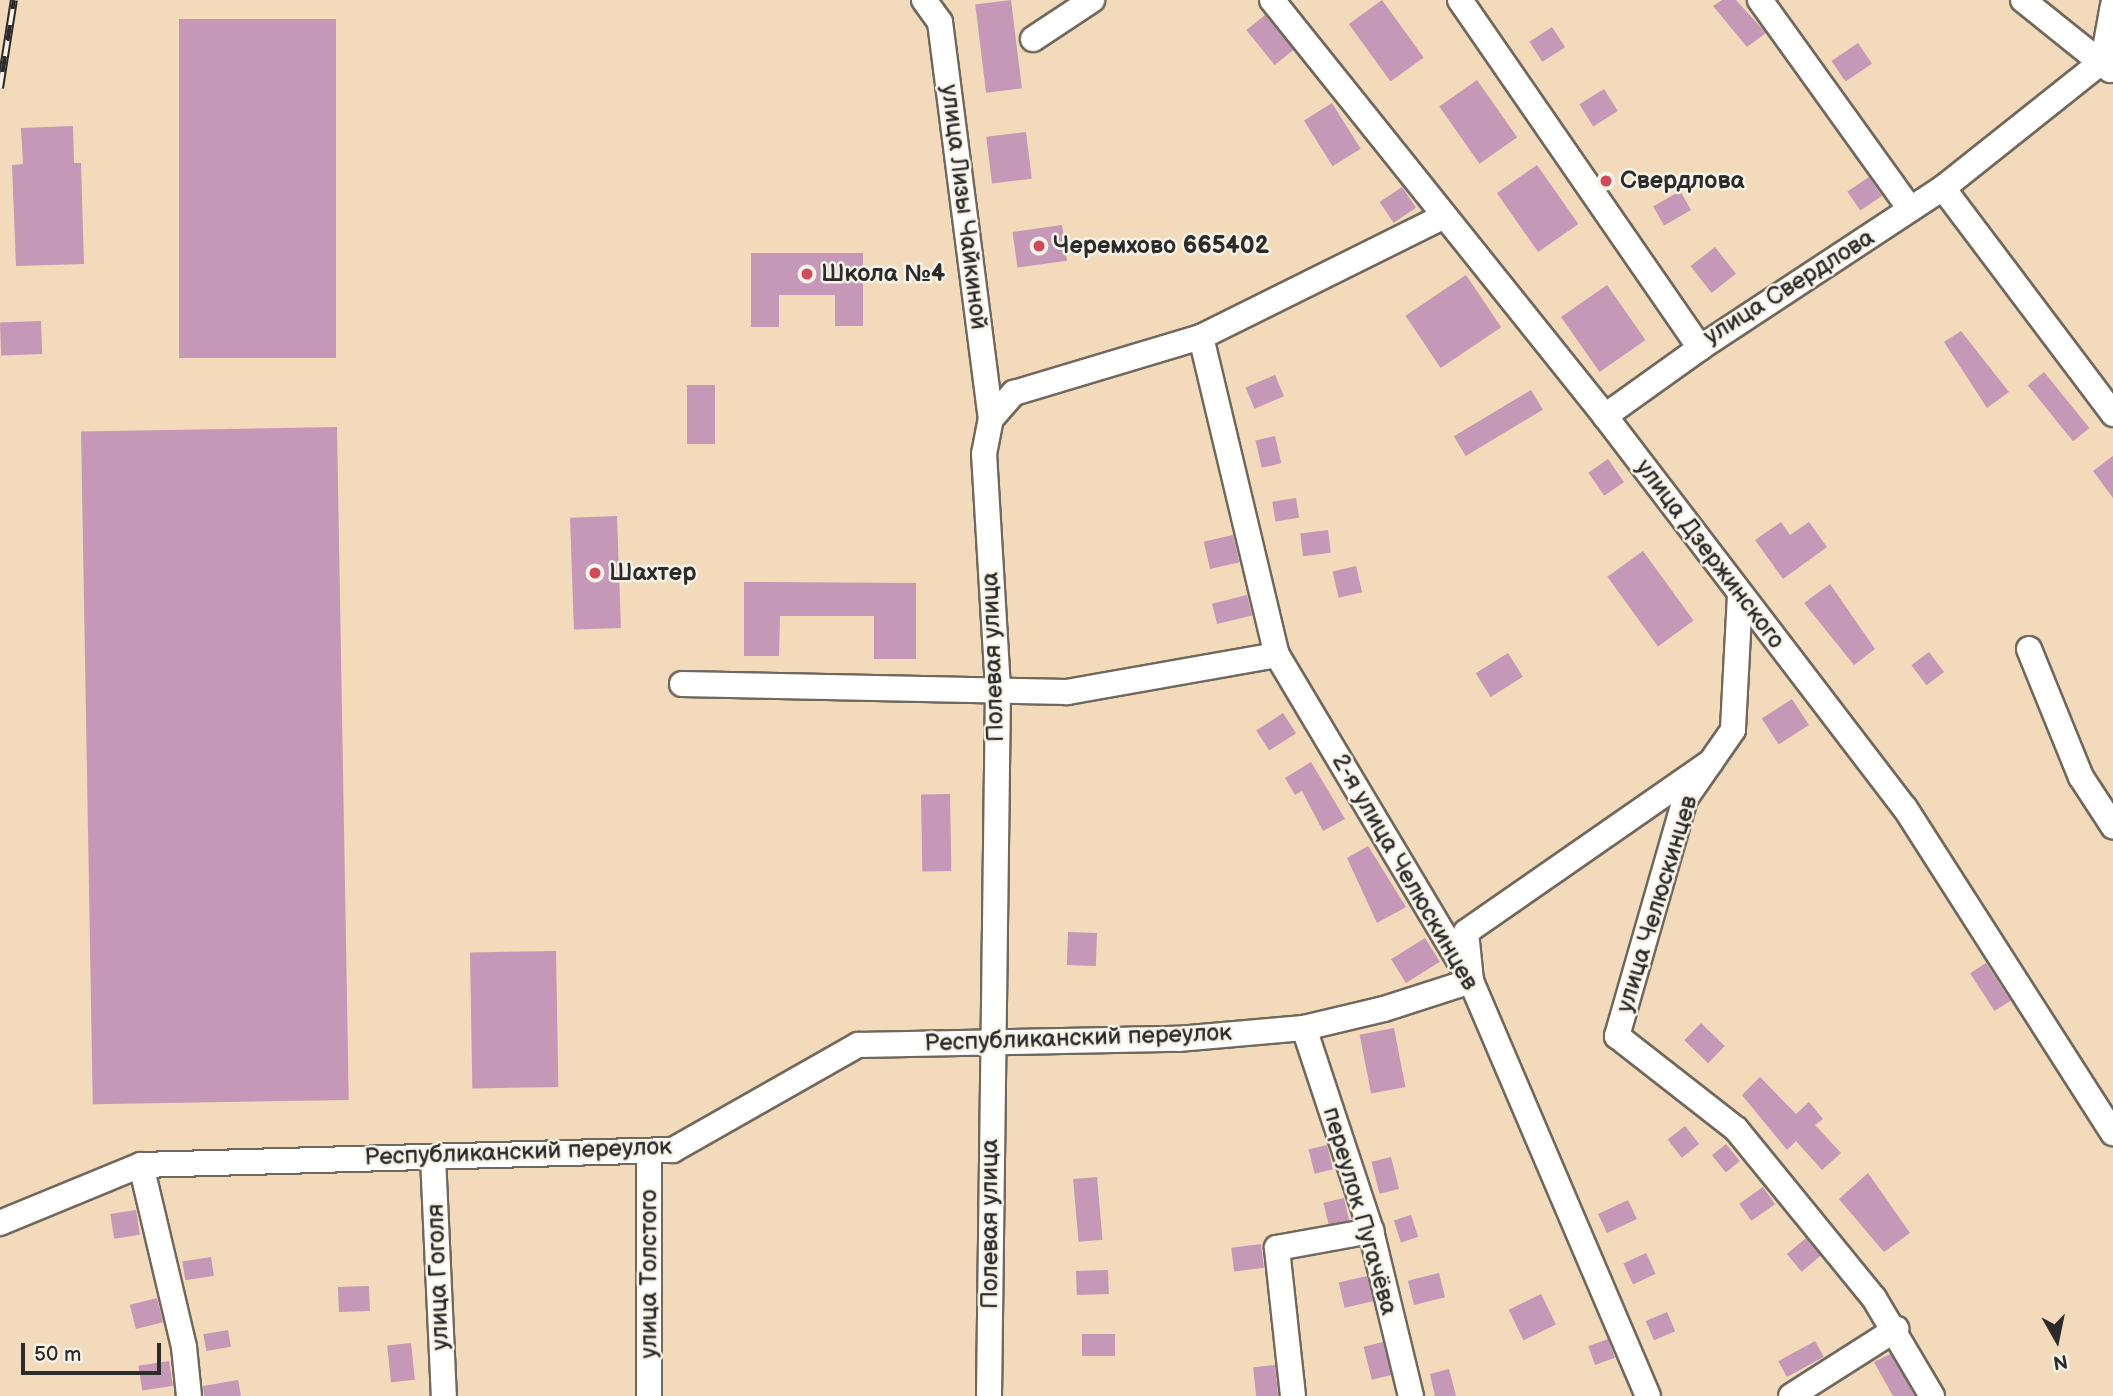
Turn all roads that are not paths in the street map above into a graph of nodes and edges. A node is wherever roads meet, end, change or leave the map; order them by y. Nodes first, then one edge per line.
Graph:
1 (924, 0) edge
2 (1092, 0) edge
3 (1272, 0) edge
4 (1460, 0) edge
5 (1760, 0) edge
6 (2023, 0) edge
7 (2113, 5) edge
8 (1033, 39) dead end
9 (2110, 62) edge
10 (1943, 188) junction
11 (1910, 209) junction
12 (1443, 217) junction
13 (1201, 337) junction
14 (1700, 348) junction
15 (2113, 414) edge
16 (1605, 416) junction
17 (991, 419) junction
18 (1740, 595) junction
19 (2029, 649) dead end
20 (1277, 655) junction
21 (682, 684) dead end
22 (998, 689) junction
23 (1711, 762) junction
24 (2113, 826) edge
25 (1471, 981) junction
26 (1304, 1028) junction
27 (990, 1041) junction
28 (2113, 1133) edge
29 (649, 1151) junction
30 (433, 1157) junction
31 (141, 1165) junction
32 (1, 1227) edge
33 (1371, 1231) junction
34 (1896, 1329) junction
35 (189, 1396) edge
36 (443, 1396) edge
37 (649, 1396) edge
38 (989, 1396) edge
39 (1293, 1396) edge
40 (1411, 1396) edge
41 (1648, 1396) edge
42 (1791, 1396) edge
43 (1932, 1396) edge

1 - 17 street, улица Лизы Чайкиной
2 - 8 street
3 - 12 street, улица Дзержинского
4 - 14 street, улица Свердлова
5 - 11 street
6 - 9 street
7 - 9 street
9 - 10 street, улица Свердлова
10 - 11 street, улица Свердлова
10 - 15 street
11 - 14 street, улица Свердлова
12 - 13 street
12 - 16 street, улица Дзержинского
13 - 17 street
13 - 20 street, 2-я улица Челюскинцев
14 - 16 street
16 - 18 street, улица Дзержинского
17 - 22 street, Полевая улица
18 - 23 street, улица Челюскинцев
18 - 28 street, улица Дзержинского
19 - 24 street
20 - 22 street
20 - 25 street, 2-я улица Челюскинцев
21 - 22 street
22 - 27 street, Полевая улица
23 - 25 street
23 - 34 street, улица Челюскинцев
25 - 26 street, Республиканский переулок
25 - 41 street, 2-я улица Челюскинцев
26 - 27 street, Республиканский переулок
26 - 33 street, переулок Пугачёва
27 - 29 street, Республиканский переулок
27 - 38 street, Полевая улица
29 - 30 street, Республиканский переулок
29 - 37 street, улица Толстого
30 - 31 street, Республиканский переулок
30 - 36 street, улица Гоголя
31 - 32 street, Республиканский переулок
31 - 35 street
33 - 39 street
33 - 40 street, переулок Пугачёва
34 - 42 street
34 - 43 street, улица Челюскинцев

